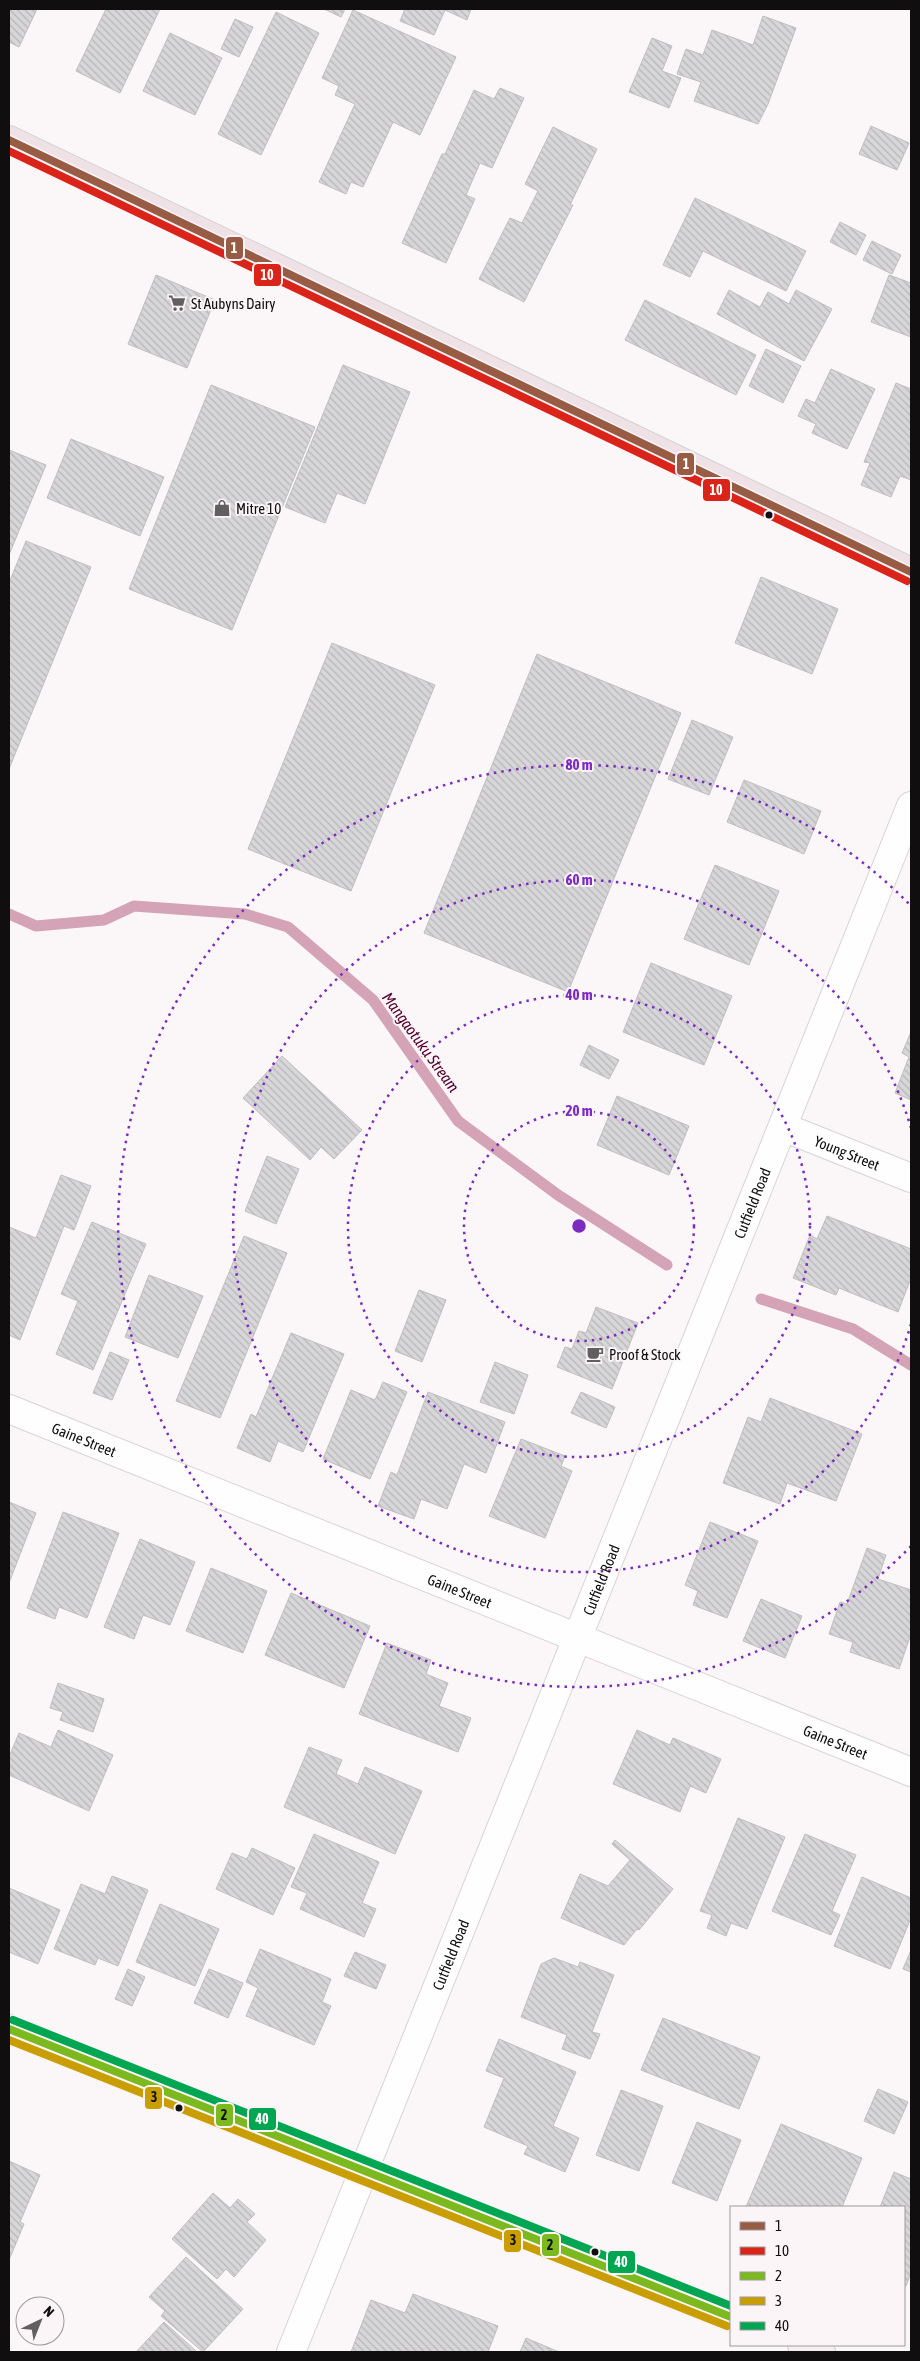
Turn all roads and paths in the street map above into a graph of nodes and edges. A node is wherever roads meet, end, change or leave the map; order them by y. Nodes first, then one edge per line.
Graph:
1 (9, 140) edge
2 (911, 572) edge
3 (911, 806) edge
4 (783, 1127) junction
5 (911, 1178) edge
6 (9, 1409) edge
7 (578, 1639) junction
8 (911, 1772) edge
9 (9, 2028) edge
10 (365, 2171) junction
11 (730, 2317) edge
12 (805, 2346) edge
13 (292, 2352) edge
14 (821, 2352) edge

1 - 2 highway
3 - 4 street, Cutfield Road
4 - 5 street, Young Street
4 - 7 street, Cutfield Road
6 - 7 street, Gaine Street
7 - 8 street, Gaine Street
7 - 10 street, Cutfield Road
9 - 10 main road
10 - 11 main road
10 - 13 street, Cutfield Road
12 - 14 main road

